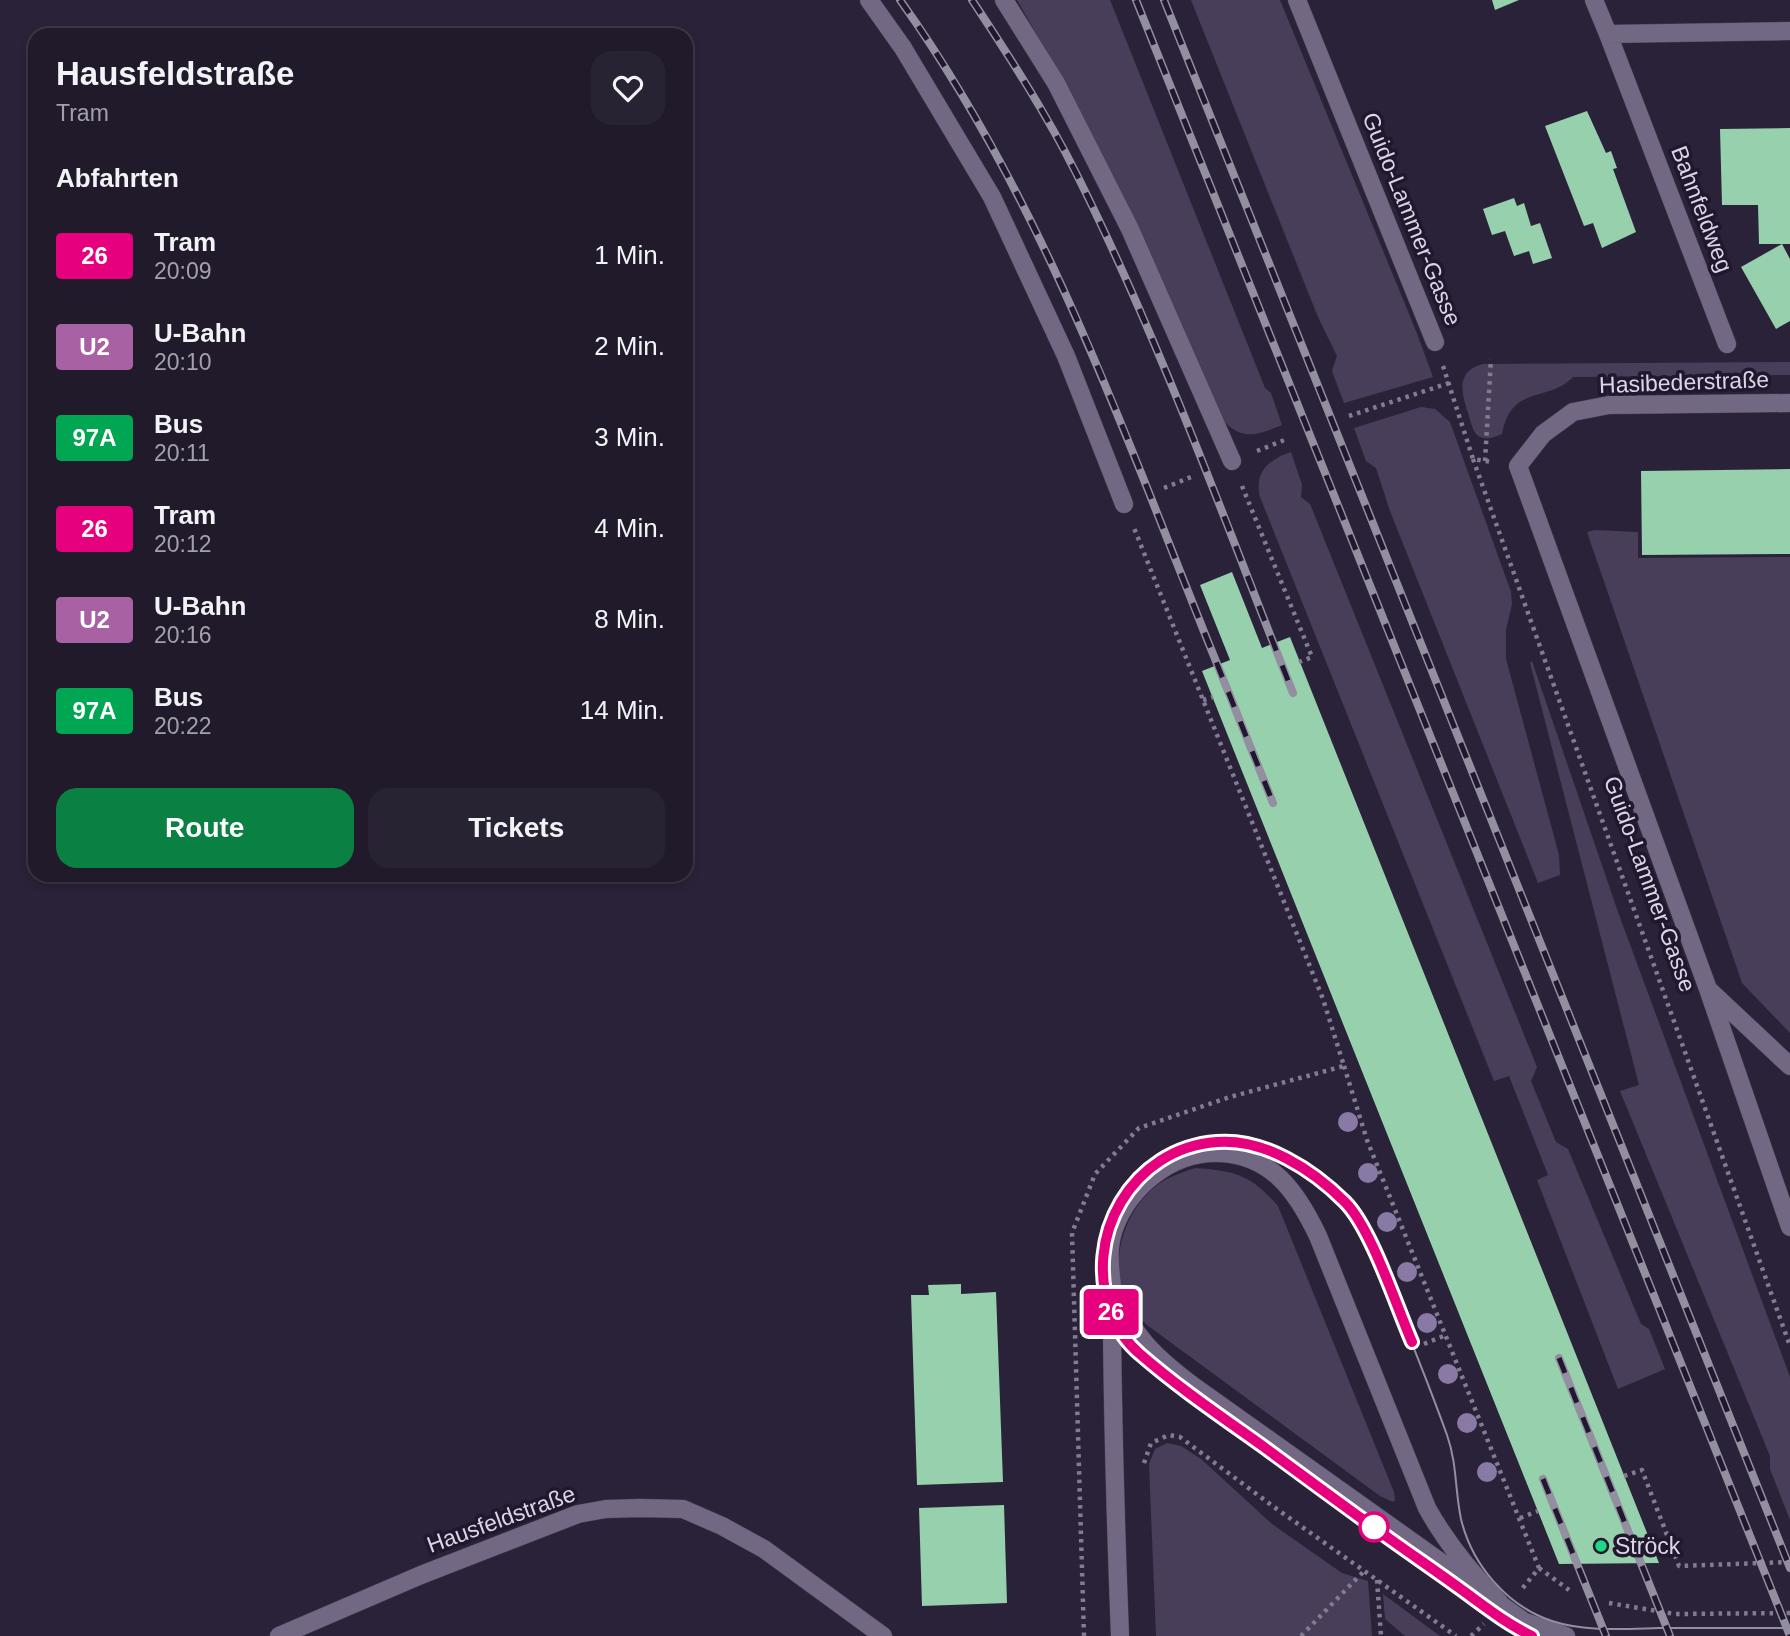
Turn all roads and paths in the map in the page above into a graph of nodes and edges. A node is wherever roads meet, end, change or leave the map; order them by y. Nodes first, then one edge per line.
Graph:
1 (869, 0) edge
2 (1004, 0) edge
3 (1297, 0) edge
4 (1594, 0) edge
5 (1790, 31) edge
6 (1608, 34) junction
7 (1435, 342) joint
8 (1727, 344) dead end
9 (1491, 359) dead end
10 (1449, 383) junction
11 (1790, 403) edge
12 (1349, 416) dead end
13 (1473, 459) junction
14 (1232, 461) joint
15 (1485, 461) junction
16 (1518, 466) junction
17 (1191, 477) dead end
18 (1164, 488) dead end
19 (1124, 504) joint
20 (1299, 662) dead end
21 (1213, 697) dead end
22 (1203, 700) junction
23 (1708, 989) junction
24 (1344, 1066) junction
25 (1790, 1066) edge
26 (1790, 1227) edge
27 (1112, 1287) junction
28 (1446, 1335) junction
29 (1424, 1344) dead end
30 (1790, 1346) edge
31 (1143, 1468) dead end
32 (1624, 1476) dead end
33 (1538, 1511) dead end
34 (1520, 1518) junction
35 (1790, 1562) edge
36 (1539, 1568) junction
37 (1365, 1570) junction
38 (1377, 1579) junction
39 (1522, 1589) dead end
40 (1569, 1590) dead end
41 (1499, 1602) junction
42 (1609, 1603) dead end
43 (1790, 1613) edge
44 (279, 1636) edge
45 (883, 1636) edge
46 (1084, 1636) edge
47 (1120, 1636) edge
48 (1301, 1636) edge
49 (1381, 1636) edge
50 (1456, 1636) edge
51 (1566, 1636) edge

1 - 19 street
2 - 14 street
3 - 7 street, Guido-Lammer-Gasse
4 - 6 street, Bahnfeldweg
5 - 6 street
6 - 8 street, Bahnfeldweg
7 - 10 path, Guido-Lammer-Gasse
9 - 15 path
10 - 12 path
10 - 13 path, Guido-Lammer-Gasse
11 - 16 street, Hasibederstraße
13 - 15 path
13 - 30 path, Guido-Lammer-Gasse
14 - 20 path
15 - 16 path
16 - 23 street, Guido-Lammer-Gasse
17 - 18 path
19 - 22 path
21 - 22 path
22 - 24 path
23 - 25 street, Guido-Lammer-Gasse
23 - 26 street, Guido-Lammer-Gasse
24 - 28 path
24 - 46 path
27 - 41 street
27 - 41 street
27 - 47 street
28 - 29 path
28 - 34 path
31 - 37 path
32 - 35 path
33 - 34 path
34 - 36 path
36 - 39 path
36 - 40 path
37 - 38 path
37 - 48 path
38 - 49 path
38 - 50 path
41 - 51 street
42 - 43 path
44 - 45 street, Hausfeldstraße

